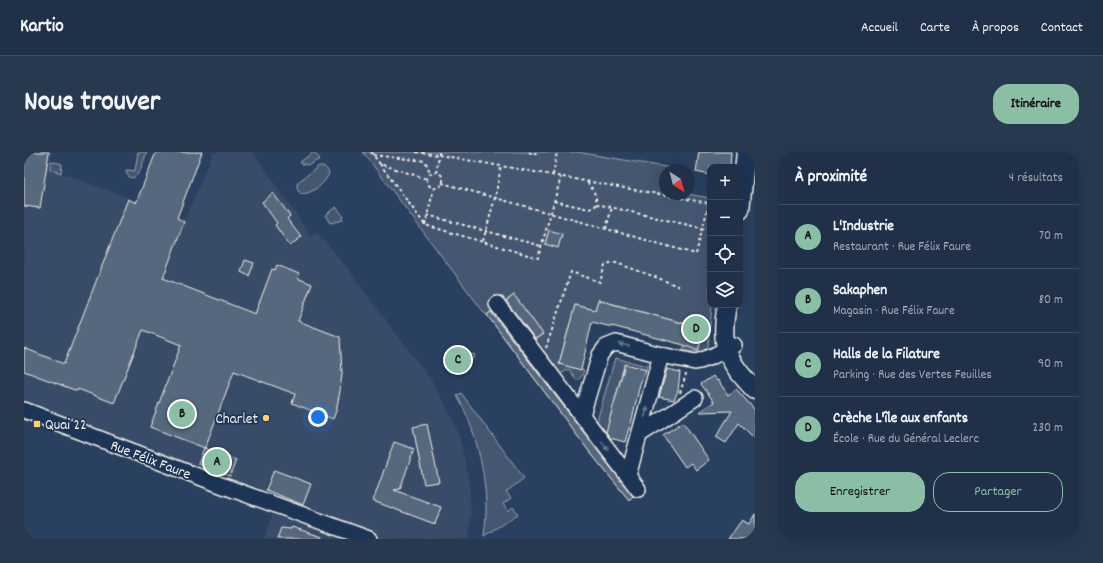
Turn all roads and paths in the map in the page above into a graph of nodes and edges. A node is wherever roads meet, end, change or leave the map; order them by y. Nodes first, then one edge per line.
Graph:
1 (416, 152) edge
2 (529, 152) edge
3 (537, 152) edge
4 (557, 152) edge
5 (372, 153) edge
6 (439, 153) edge
7 (380, 164) junction
8 (748, 164) edge
9 (501, 166) junction
10 (436, 173) junction
11 (431, 174) junction
12 (553, 175) junction
13 (561, 177) junction
14 (427, 179) junction
15 (587, 181) junction
16 (442, 183) junction
17 (434, 188) junction
18 (495, 198) junction
19 (742, 200) edge
20 (554, 201) junction
21 (597, 204) junction
22 (612, 207) junction
23 (551, 213) junction
24 (427, 215) junction
25 (425, 224) junction
26 (606, 229) junction
27 (702, 229) junction
28 (707, 230) edge
29 (486, 231) junction
30 (483, 242) junction
31 (541, 246) junction
32 (680, 287) dead end
33 (497, 304) dead end
34 (727, 308) edge
35 (732, 308) edge
36 (730, 347) junction
37 (661, 355) junction
38 (689, 360) junction
39 (543, 364) junction
40 (753, 383) edge
41 (695, 398) dead end
42 (24, 410) edge
43 (675, 411) junction
44 (582, 416) junction
45 (639, 435) junction
46 (628, 476) junction
47 (638, 489) dead end
48 (369, 539) edge

1 - 6 path
2 - 3 path
4 - 12 path
5 - 7 path
5 - 11 path
6 - 9 path
6 - 10 path
7 - 14 path
7 - 25 path
8 - 19 main road
9 - 12 path
9 - 18 path
10 - 11 path
10 - 16 path
11 - 14 path
12 - 13 path
13 - 15 path
13 - 20 path
14 - 17 path
15 - 21 path
15 - 27 path
16 - 17 path
16 - 18 path
17 - 24 path
18 - 23 path
18 - 29 path
20 - 21 path
20 - 23 path
21 - 22 path
22 - 26 path
22 - 27 path
23 - 26 path
23 - 31 path
24 - 25 path
24 - 29 path
25 - 30 path
26 - 27 path
27 - 28 path
29 - 30 path
29 - 31 path
30 - 31 path
32 - 39 path
33 - 39 street
34 - 36 main road
35 - 36 main road
36 - 38 street
36 - 40 main road
37 - 38 street
37 -> 44 street
45 -> 37 street
38 - 43 path
39 - 44 street
41 - 43 street
42 - 48 street, Rue Félix Faure
43 - 45 street
44 -> 46 street
45 - 46 street
46 - 47 street

